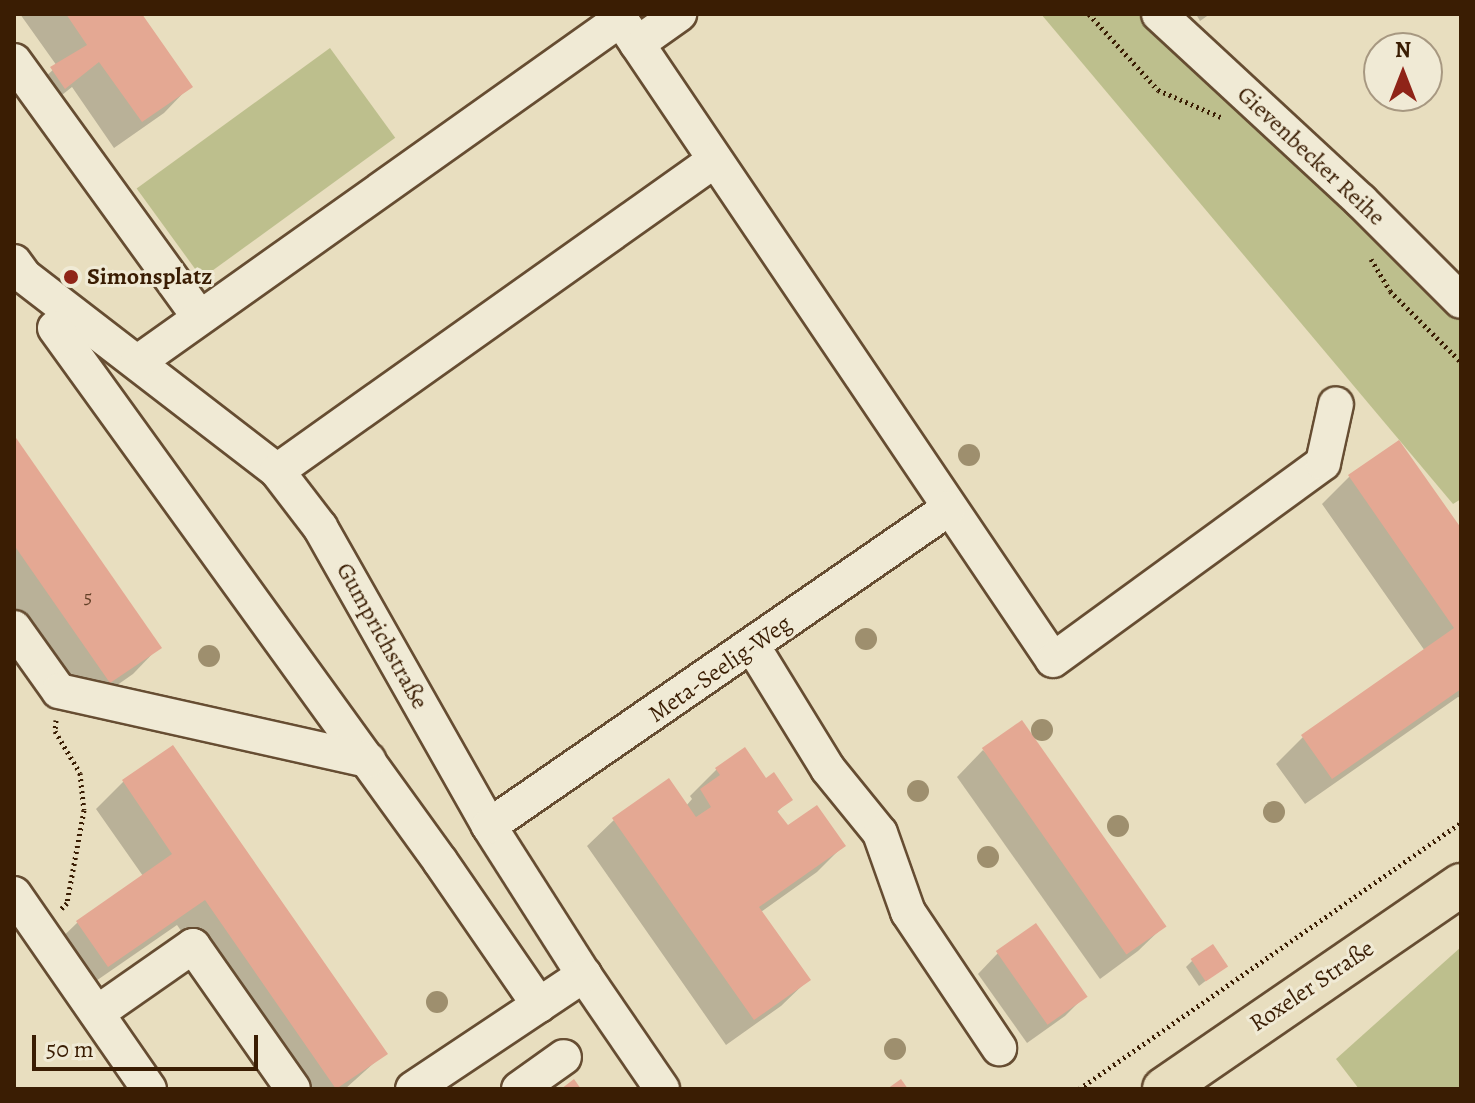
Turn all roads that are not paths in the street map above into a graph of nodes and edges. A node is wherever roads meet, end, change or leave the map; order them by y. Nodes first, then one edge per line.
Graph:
1 (679, 14) edge
2 (1159, 14) edge
3 (625, 26) edge
4 (14, 61) edge
5 (715, 160) junction
6 (14, 262) edge
7 (1461, 301) edge
8 (199, 317) junction
9 (55, 328) dead end
10 (138, 362) junction
11 (1336, 404) dead end
12 (277, 471) junction
13 (948, 509) junction
14 (14, 628) edge
15 (753, 647) junction
16 (368, 760) junction
17 (489, 826) junction
18 (1461, 885) edge
19 (14, 894) edge
20 (584, 975) junction
21 (539, 1005) junction
22 (97, 1013) junction
23 (999, 1048) dead end
24 (564, 1057) dead end
25 (149, 1089) edge
26 (293, 1089) edge
27 (413, 1089) edge
28 (519, 1089) edge
29 (662, 1089) edge
30 (1164, 1089) edge

1 - 3 street
2 - 7 street, Gievenbecker Reihe
3 - 5 street
3 - 8 street
4 - 8 street
5 - 12 street
5 - 13 street
6 - 10 street, Gumprichstraße
8 - 10 street
9 - 16 street
10 - 12 street, Gumprichstraße
11 - 13 street
12 - 17 street, Gumprichstraße
13 - 15 street, Meta-Seelig-Weg
14 - 16 street
15 - 17 street, Meta-Seelig-Weg
15 - 23 street
16 - 21 street
17 - 20 street, Gumprichstraße
18 - 30 main road, Roxeler Straße
19 - 22 street
20 - 21 street
20 - 29 street, Gumprichstraße
21 - 27 street
22 - 25 street
22 - 26 street
24 - 28 street

